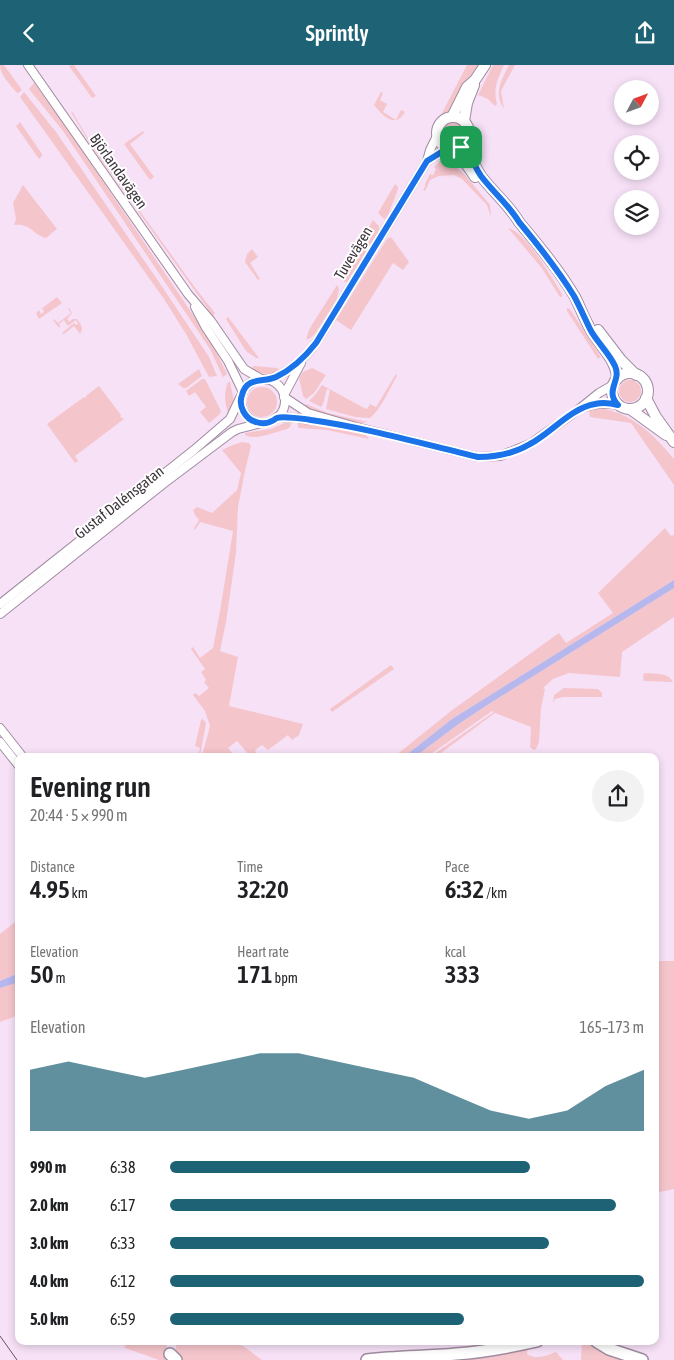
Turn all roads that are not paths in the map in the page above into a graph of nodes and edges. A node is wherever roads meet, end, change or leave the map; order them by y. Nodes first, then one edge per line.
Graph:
1 (28, 65) edge
2 (485, 65) edge
3 (475, 79) junction
4 (452, 117) junction
5 (464, 121) junction
6 (438, 136) junction
7 (466, 144) junction
8 (452, 149) junction
9 (427, 161) junction
10 (519, 222) junction
11 (188, 294) junction
12 (584, 315) junction
13 (303, 359) junction
14 (636, 375) junction
15 (263, 380) junction
16 (615, 382) junction
17 (242, 394) junction
18 (284, 396) junction
19 (646, 398) junction
20 (618, 405) junction
21 (630, 409) junction
22 (578, 410) junction
23 (278, 417) junction
24 (261, 423) junction
25 (356, 427) junction
26 (672, 440) edge
27 (0, 604) edge
28 (0, 614) edge
29 (0, 728) edge
30 (0, 743) edge
31 (20, 753) edge
32 (15, 761) edge
33 (516, 1345) edge
34 (602, 1345) edge
35 (367, 1360) edge
36 (642, 1360) edge

1 - 11 street, Björlandavägen
2 - 3 main road, Tuvevägen
3 - 4 main road, Tuvevägen
3 - 5 main road, Tuvevägen
4 - 5 main road
4 - 6 main road, Tuvevägen
5 - 7 main road, Tuvevägen
6 - 8 main road
6 - 9 street, Tuvevägen
7 - 8 main road, Tuvevägen
7 - 10 main road
8 - 9 street, Tuvevägen
8 - 10 main road
9 - 13 street, Tuvevägen
10 - 12 main road
11 - 15 street, Björlandavägen
11 - 17 street, Björlandavägen
12 - 14 main road
12 - 16 main road
13 - 15 street, Tuvevägen
13 - 18 street, Tuvevägen
14 - 16 main road
14 - 19 main road
15 - 17 street
15 - 18 street, Björlandavägen
16 - 20 main road
16 - 22 street
17 - 24 street, Björlandavägen
17 - 27 street, Gustaf Dalénsgatan
18 - 23 street
18 - 25 street, Björlandavägen
19 - 21 main road
19 - 26 main road
20 - 21 main road
20 - 22 street
21 - 26 main road
22 - 25 street
23 - 24 street
23 - 25 street
24 - 28 street, Gustaf Dalénsgatan
29 - 31 street
30 - 32 street
33 - 35 highway
34 - 36 highway

